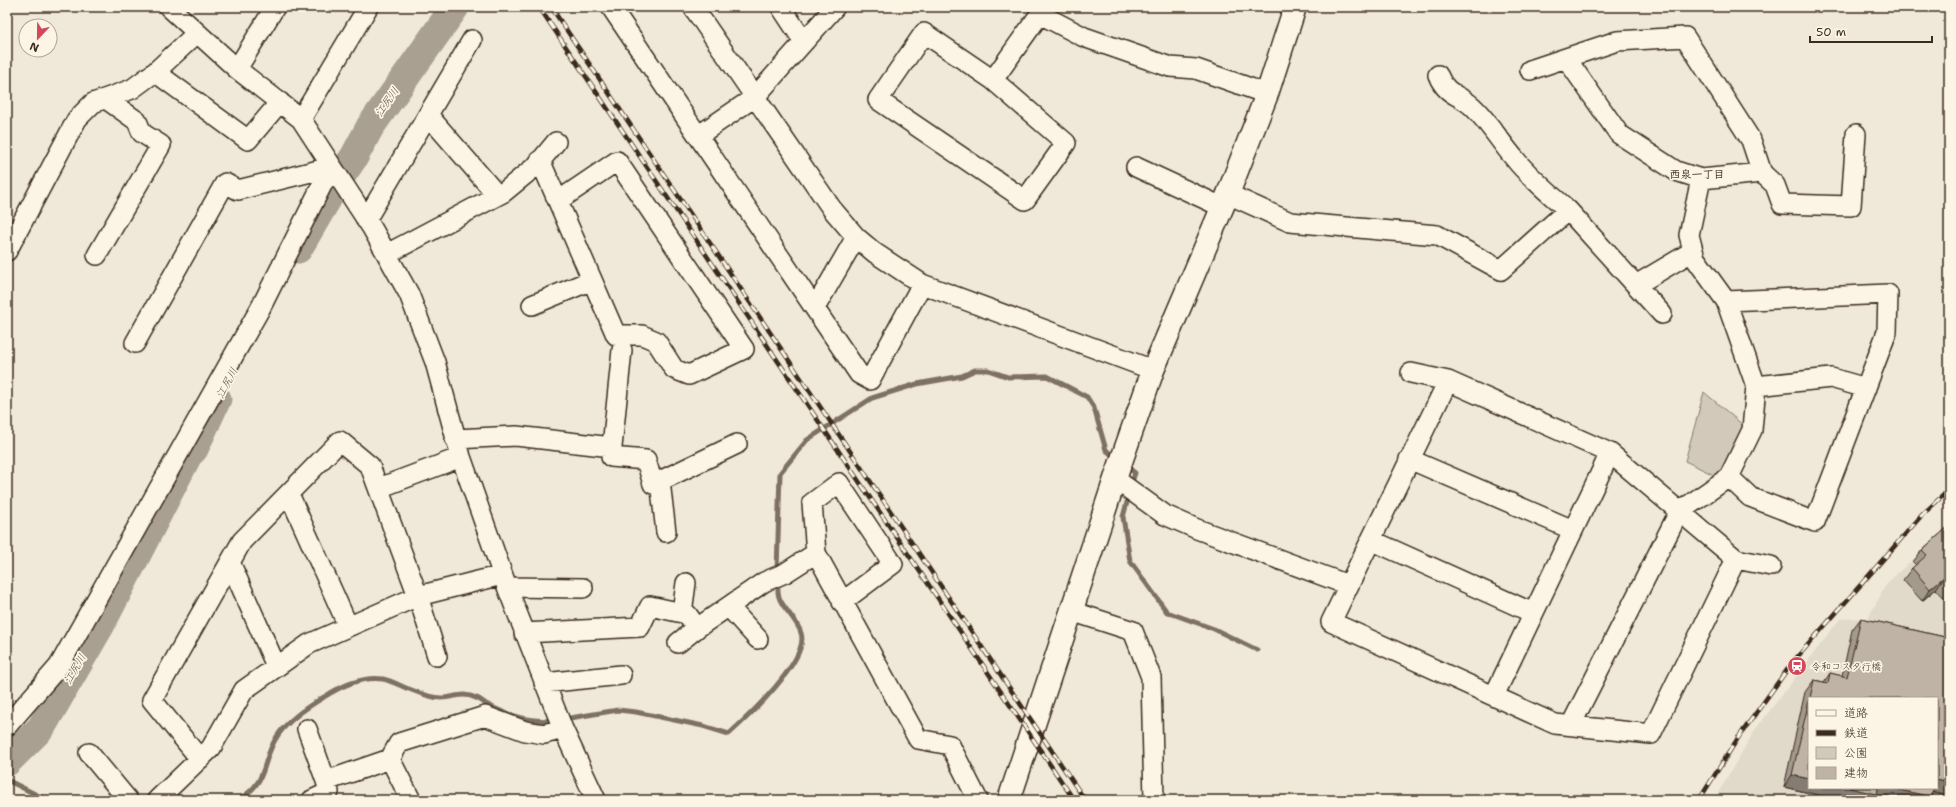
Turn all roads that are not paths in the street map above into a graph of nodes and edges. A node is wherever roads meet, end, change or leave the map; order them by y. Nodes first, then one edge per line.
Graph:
1 (169, 7) edge
2 (275, 7) edge
3 (368, 7) edge
4 (611, 7) edge
5 (693, 7) edge
6 (781, 7) edge
7 (835, 7) edge
8 (1295, 7) edge
9 (1037, 10) edge
10 (197, 33) junction
11 (472, 40) dead end
12 (804, 42) junction
13 (1566, 58) junction
14 (237, 69) junction
15 (1530, 70) dead end
16 (155, 72) junction
17 (1438, 75) dead end
18 (993, 80) junction
19 (1267, 94) junction
20 (755, 97) junction
21 (106, 99) junction
22 (280, 102) junction
23 (428, 115) junction
24 (301, 119) junction
25 (1856, 134) dead end
26 (699, 135) junction
27 (556, 142) dead end
28 (540, 160) junction
29 (331, 167) junction
30 (1136, 167) dead end
31 (1762, 173) junction
32 (1701, 179) junction
33 (497, 195) junction
34 (1225, 200) junction
35 (558, 201) junction
36 (1568, 210) junction
37 (366, 220) junction
38 (856, 238) junction
39 (7, 251) edge
40 (1693, 251) junction
41 (387, 254) junction
42 (97, 255) dead end
43 (592, 280) junction
44 (922, 284) junction
45 (1636, 285) junction
46 (1726, 301) junction
47 (532, 304) dead end
48 (815, 308) junction
49 (1662, 314) dead end
50 (136, 343) dead end
51 (622, 350) dead end
52 (1153, 370) junction
53 (1411, 373) dead end
54 (1448, 381) junction
55 (1756, 386) junction
56 (1866, 388) junction
57 (737, 444) dead end
58 (612, 447) junction
59 (458, 448) junction
60 (1610, 453) junction
61 (1409, 460) junction
62 (1729, 477) junction
63 (1115, 479) junction
64 (660, 481) junction
65 (379, 488) junction
66 (289, 494) junction
67 (1679, 512) junction
68 (1573, 530) junction
69 (666, 532) dead end
70 (1371, 540) junction
71 (816, 553) junction
72 (1736, 559) junction
73 (230, 562) junction
74 (1771, 566) dead end
75 (504, 581) junction
76 (686, 583) dead end
77 (1348, 585) junction
78 (583, 588) dead end
79 (418, 596) junction
80 (842, 602) junction
81 (729, 607) junction
82 (1071, 611) junction
83 (682, 613) junction
84 (1533, 613) junction
85 (348, 626) junction
86 (697, 628) junction
87 (524, 633) junction
88 (758, 639) dead end
89 (678, 643) dead end
90 (437, 656) dead end
91 (276, 666) junction
92 (621, 675) dead end
93 (544, 683) junction
94 (1494, 696) junction
95 (1571, 725) junction
96 (7, 726) edge
97 (307, 729) dead end
98 (563, 729) junction
99 (89, 753) dead end
100 (200, 759) junction
101 (390, 759) junction
102 (326, 781) junction
103 (128, 800) edge
104 (157, 800) edge
105 (312, 800) edge
106 (411, 800) edge
107 (596, 800) edge
108 (978, 800) edge
109 (1009, 800) edge
110 (1154, 800) edge

1 - 10 street
2 - 14 street
3 - 24 street
4 - 26 street
5 - 20 street
6 - 12 street
7 - 12 street
8 - 19 street
9 - 18 street
9 - 19 street
10 - 14 street
10 - 16 street
11 - 23 street
12 - 20 street
13 - 15 street
13 - 31 street
13 - 32 street
14 - 22 street
16 - 21 street
16 - 22 street
17 - 36 street
18 - 18 street
19 - 34 street
20 - 26 street
20 - 38 street
21 - 39 street
21 - 42 street
22 - 24 street
23 - 33 street
23 - 37 street
24 - 29 street
25 - 31 street
26 - 48 street
27 - 28 street
28 - 33 street
28 - 35 street
29 - 37 street
29 - 50 street
29 - 96 street
30 - 34 street
31 - 32 street
32 - 40 street
33 - 41 street
34 - 36 street
34 - 52 street
35 - 43 street
35 - 43 street
36 - 45 street
37 - 41 street
38 - 44 street
38 - 48 street
40 - 45 street
40 - 46 street
41 - 59 street
43 - 47 street
44 - 48 street
44 - 52 street
45 - 49 street
46 - 55 street
46 - 56 street
51 - 58 street
52 - 63 street
53 - 54 street
54 - 60 street
54 - 61 street
55 - 56 street
55 - 62 street
56 - 62 street
57 - 64 street
58 - 59 street
58 - 64 street
59 - 65 street
59 - 75 street
60 - 67 street
60 - 68 street
61 - 68 street
61 - 70 street
62 - 67 street
63 - 77 street
63 - 82 street
64 - 69 street
65 - 66 street
65 - 79 street
66 - 73 street
66 - 85 street
67 - 72 street
67 - 95 street
68 - 84 street
70 - 77 street
70 - 84 street
71 - 80 street
71 - 80 street
71 - 81 street
72 - 74 street
72 - 95 street
73 - 91 street
73 - 100 street
75 - 78 street
75 - 79 street
75 - 87 street
76 - 83 street
77 - 94 street
79 - 85 street
79 - 90 street
80 - 108 street
81 - 86 street
81 - 88 street
82 - 109 street
82 - 110 street
83 - 86 street
83 - 87 street
84 - 94 street
85 - 91 street
86 - 89 street
87 - 93 street
91 - 100 street
92 - 93 street
93 - 98 street
94 - 95 street
97 - 102 street
98 - 101 street
98 - 107 street
99 - 103 street
100 - 104 street
101 - 102 street
101 - 106 street
102 - 105 street

